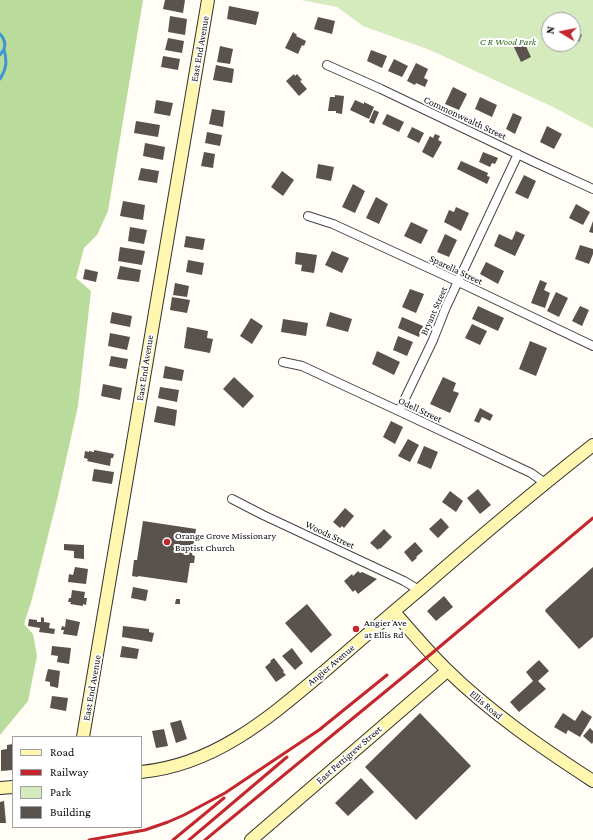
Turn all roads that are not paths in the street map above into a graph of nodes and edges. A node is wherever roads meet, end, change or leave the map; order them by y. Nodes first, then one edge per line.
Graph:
1 (208, 0) edge
2 (327, 65) dead end
3 (518, 154) junction
4 (593, 189) edge
5 (308, 216) dead end
6 (458, 282) junction
7 (593, 346) edge
8 (283, 362) dead end
9 (399, 411) junction
10 (593, 445) edge
11 (545, 483) junction
12 (232, 499) dead end
13 (419, 590) junction
14 (394, 612) junction
15 (447, 671) junction
16 (83, 736) edge
17 (142, 772) edge
18 (593, 781) edge
19 (12, 787) edge
20 (0, 788) edge
21 (251, 840) edge

1 - 16 street, East End Avenue
2 - 3 street, Commonwealth Street
3 - 4 street, Commonwealth Street
3 - 6 street, Bryant Street
5 - 6 street, Sparella Street
6 - 7 street, Sparella Street
6 - 9 street, Bryant Street
8 - 9 street, Odell Street
9 - 11 street, Odell Street
10 - 11 street, Angier Avenue
11 - 13 street, Angier Avenue
12 - 13 street, Woods Street
13 - 14 street, Angier Avenue
14 - 15 street, Ellis Road
14 - 17 street, Angier Avenue
15 - 18 street, Ellis Road
15 - 21 street, East Pettigrew Street
19 - 20 street

